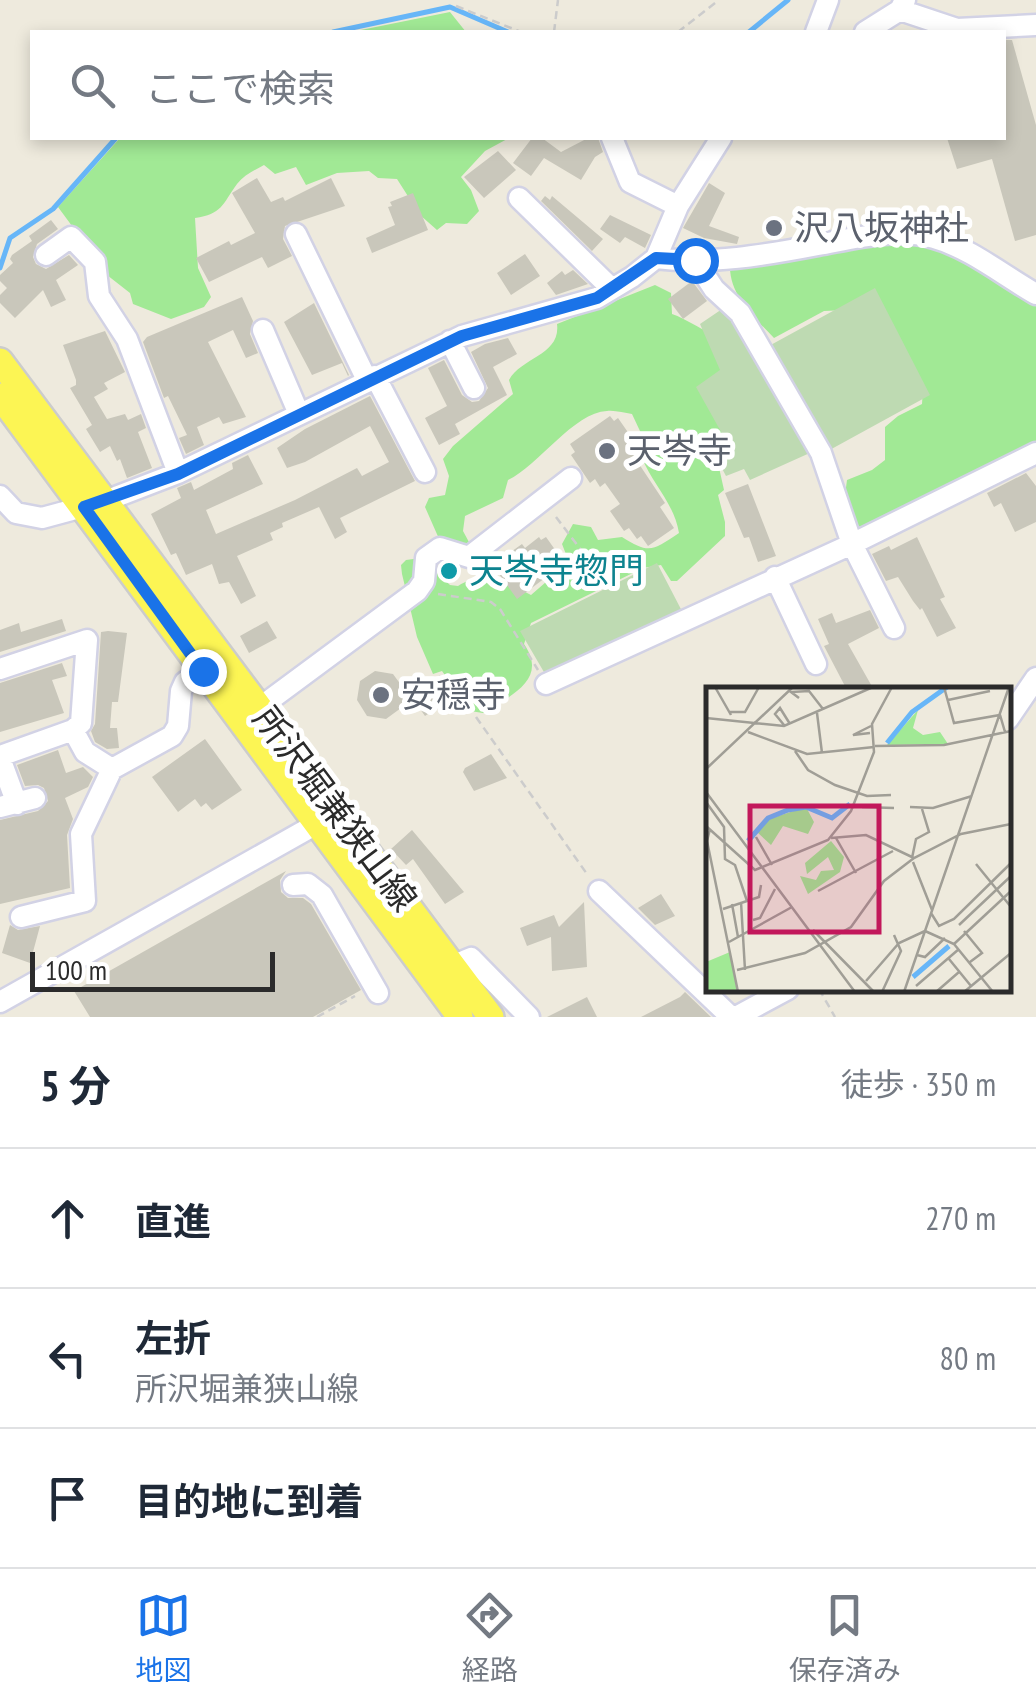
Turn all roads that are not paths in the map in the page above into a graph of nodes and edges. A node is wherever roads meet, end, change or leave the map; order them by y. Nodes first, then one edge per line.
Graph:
1 (828, 0) edge
2 (903, 5) edge
3 (1036, 25) edge
4 (817, 30) edge
5 (867, 30) edge
6 (613, 140) edge
7 (720, 140) edge
8 (519, 198) dead end
9 (678, 206) junction
10 (296, 234) dead end
11 (46, 255) dead end
12 (656, 258) junction
13 (695, 260) junction
14 (612, 289) junction
15 (1036, 294) edge
16 (263, 330) dead end
17 (450, 341) junction
18 (0, 360) edge
19 (371, 378) junction
20 (474, 388) dead end
21 (0, 396) edge
22 (299, 414) junction
23 (1036, 453) edge
24 (425, 472) dead end
25 (178, 474) junction
26 (572, 478) dead end
27 (0, 496) edge
28 (95, 504) junction
29 (852, 544) junction
30 (775, 578) junction
31 (894, 628) dead end
32 (816, 664) dead end
33 (0, 669) edge
34 (203, 671) junction
35 (1036, 678) edge
36 (546, 684) road end
37 (259, 708) junction
38 (1011, 715) edge
39 (73, 730) junction
40 (0, 757) edge
41 (112, 769) junction
42 (17, 803) edge
43 (327, 818) junction
44 (293, 884) dead end
45 (600, 891) road end
46 (21, 917) dead end
47 (454, 965) junction
48 (706, 991) edge
49 (707, 992) edge
50 (784, 992) edge
51 (370, 993) road end
52 (0, 1002) edge
53 (460, 1017) edge
54 (491, 1017) edge
55 (529, 1017) edge
56 (733, 1017) edge

1 - 4 street
2 - 3 street
2 - 5 street
6 - 9 street
7 - 9 street
8 - 14 street
9 - 12 street
10 - 19 street
11 - 25 street
12 - 13 street
12 - 14 street
13 - 15 street
13 - 29 street
14 - 17 street
16 - 22 street
17 - 19 street
17 - 20 street
18 - 28 main road, 所沢堀兼狭山線
19 - 22 street
19 - 24 street
21 - 28 main road, 所沢堀兼狭山線
22 - 25 street
23 - 29 street
25 - 28 street
26 - 37 street
27 - 28 street
28 - 34 main road, 所沢堀兼狭山線
28 - 37 main road, 所沢堀兼狭山線
29 - 30 street
29 - 31 street
30 - 32 street
30 - 36 street
33 - 39 street
34 - 41 street
34 - 43 main road, 所沢堀兼狭山線
35 - 38 street
37 - 43 main road, 所沢堀兼狭山線
39 - 40 street
39 - 41 street
40 - 42 street
41 - 46 street
43 - 47 main road, 所沢堀兼狭山線
43 - 52 street
43 - 53 main road, 所沢堀兼狭山線
44 - 51 street
45 - 48 street
47 - 54 main road, 所沢堀兼狭山線
47 - 55 street
49 - 56 street
50 - 56 street

